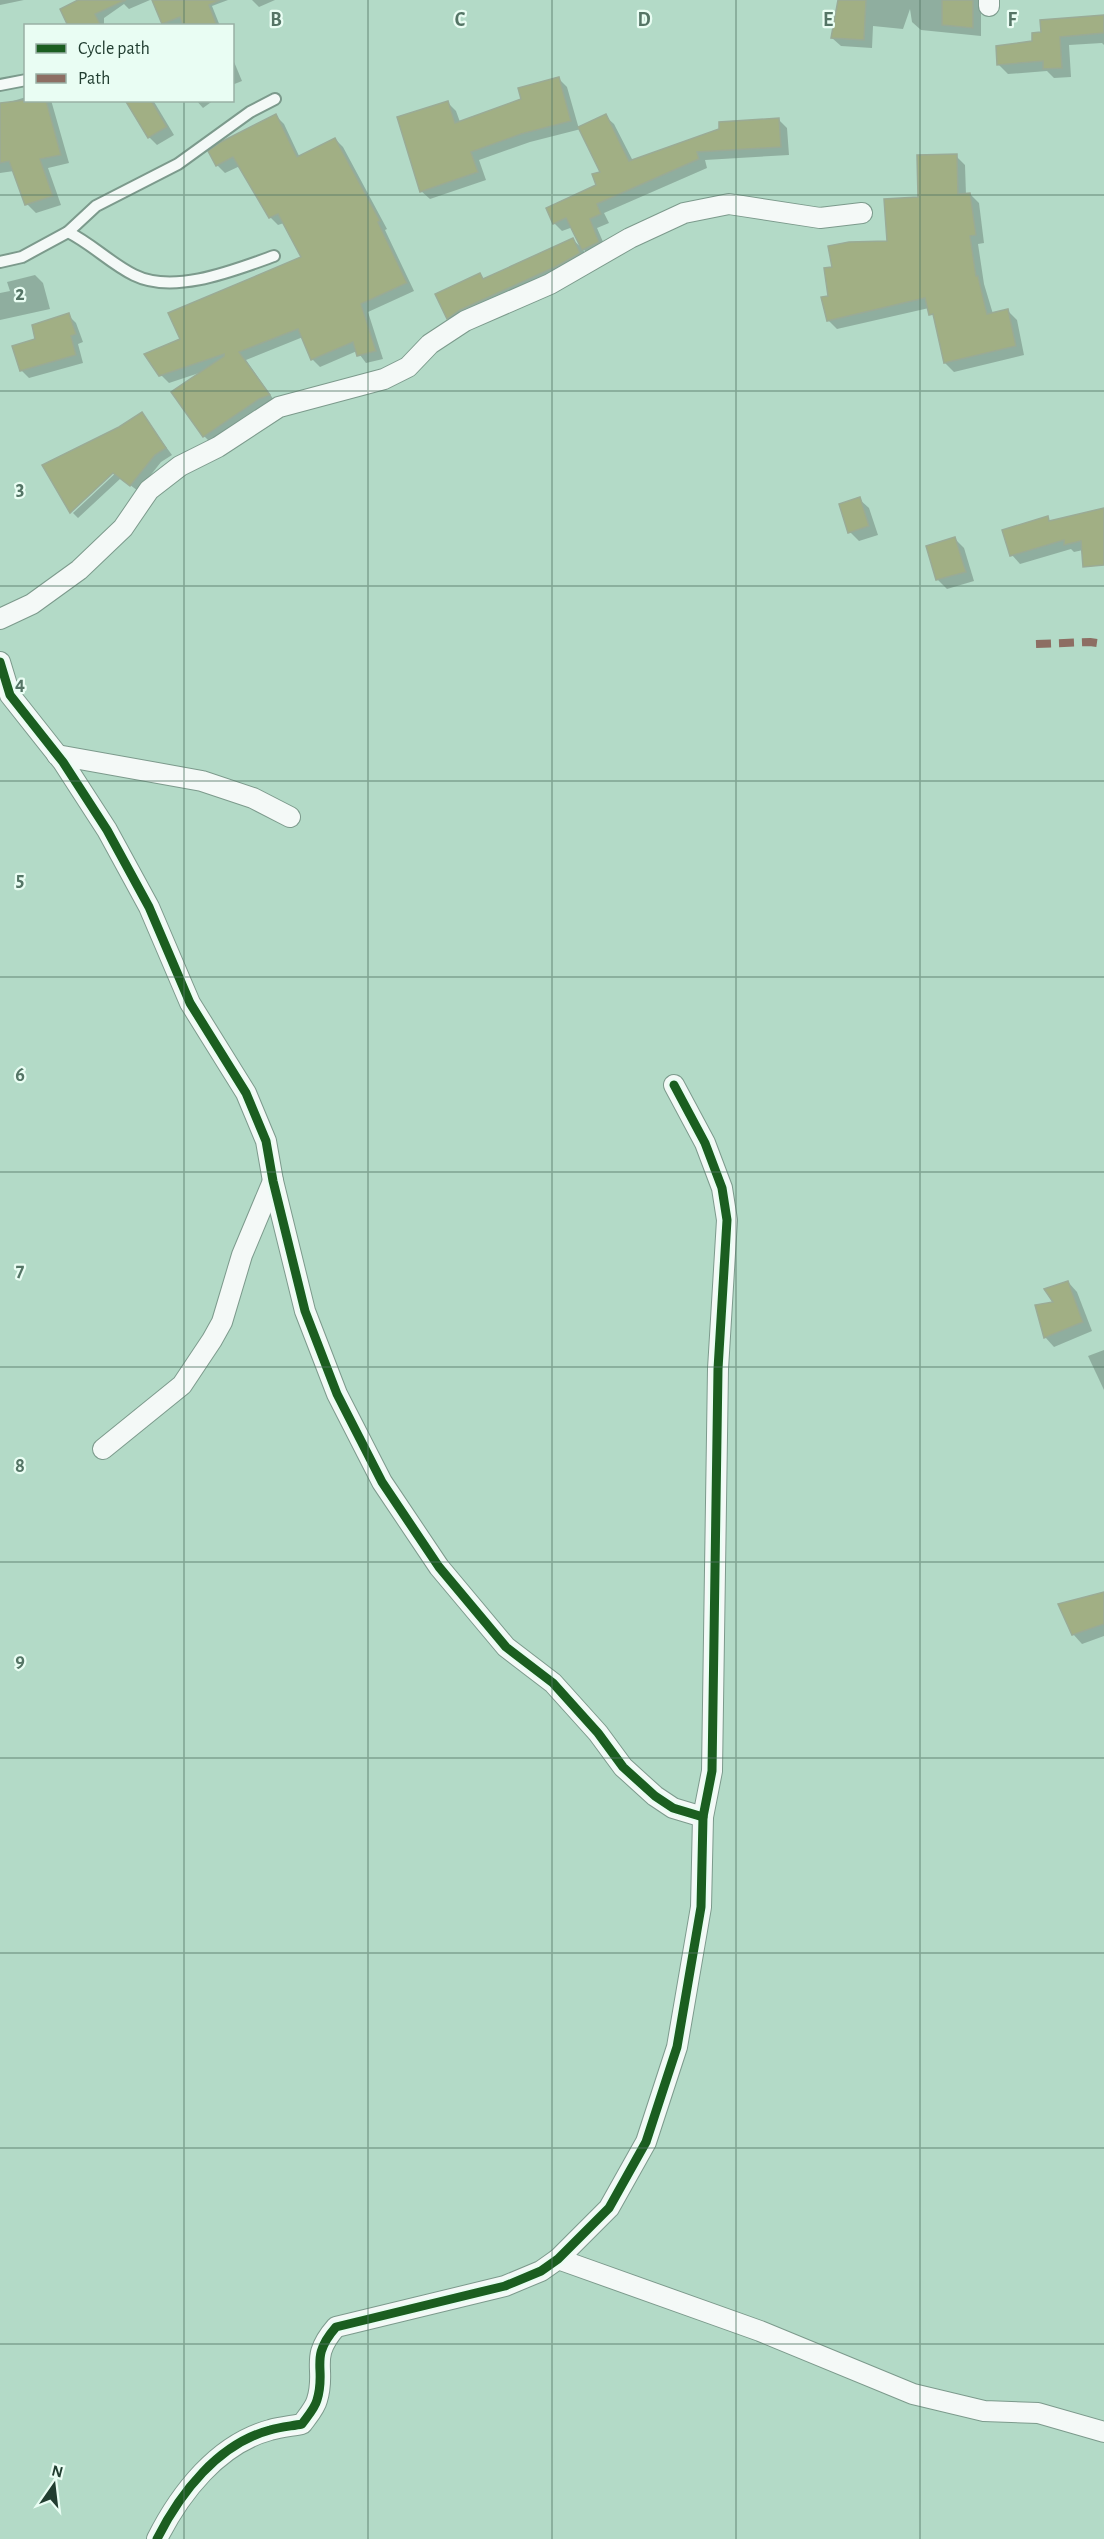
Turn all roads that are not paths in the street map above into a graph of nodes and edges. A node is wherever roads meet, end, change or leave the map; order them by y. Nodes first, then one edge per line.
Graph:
1 (24, 80) edge
2 (0, 85) edge
3 (275, 99) dead end
4 (862, 213) dead end
5 (68, 232) junction
6 (274, 256) dead end
7 (0, 262) edge
8 (0, 619) edge
9 (0, 662) edge
10 (57, 754) junction
11 (290, 817) dead end
12 (674, 1085) dead end
13 (273, 1181) junction
14 (103, 1449) dead end
15 (703, 1817) junction
16 (558, 2259) junction
17 (1104, 2432) edge
18 (157, 2539) edge

1 - 2 lane
3 - 5 lane
4 - 8 street
5 - 6 lane
5 - 7 lane
9 - 10 street
10 - 11 street
10 - 13 street
12 - 15 street
13 - 14 street
13 - 15 street
15 - 16 street
16 - 17 street
16 - 18 street

